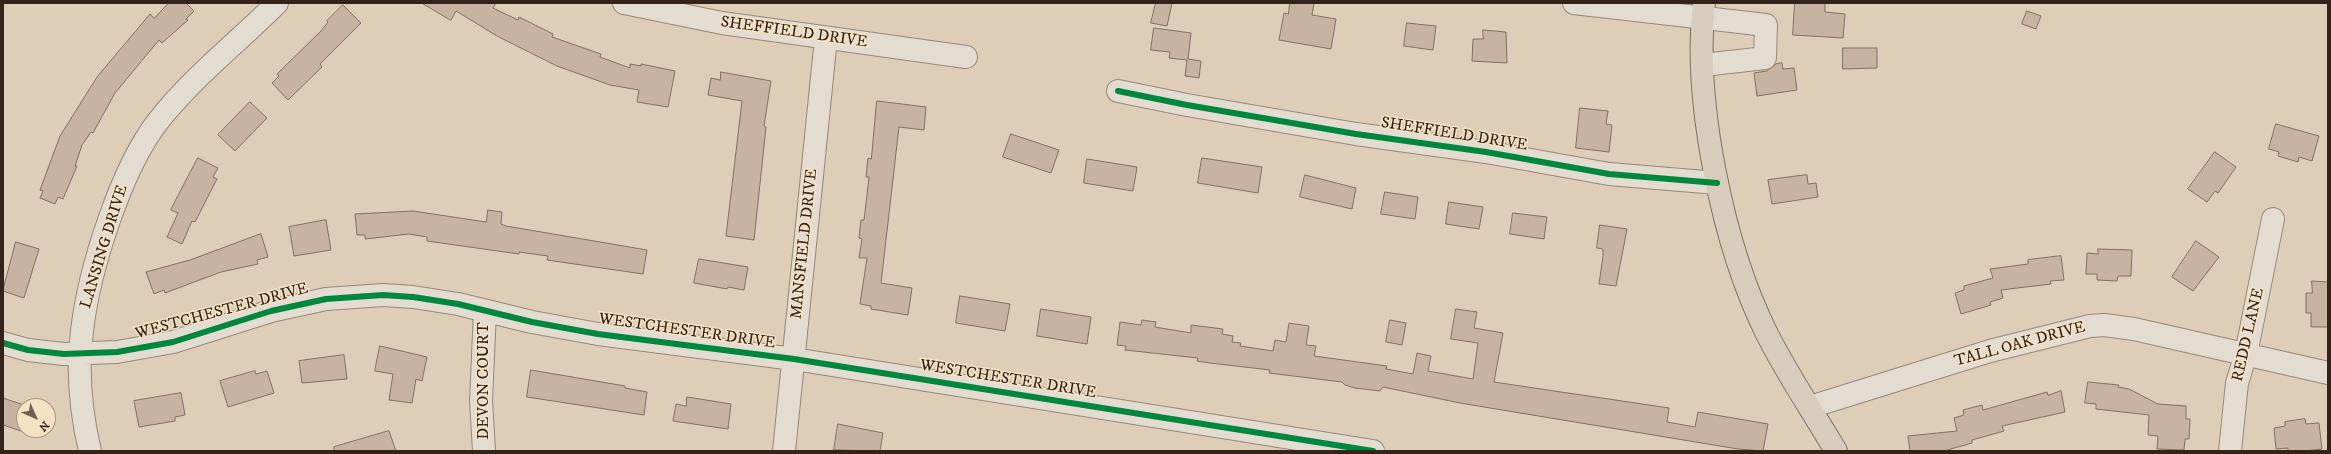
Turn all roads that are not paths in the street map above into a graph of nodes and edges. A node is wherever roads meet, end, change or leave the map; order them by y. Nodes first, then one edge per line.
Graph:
1 (277, 3) edge
2 (624, 3) edge
3 (1574, 3) edge
4 (1703, 10) edge
5 (826, 38) junction
6 (966, 57) dead end
7 (1703, 66) junction
8 (1118, 91) dead end
9 (1717, 183) junction
10 (2273, 219) dead end
11 (485, 311) junction
12 (3, 344) edge
13 (2246, 354) junction
14 (80, 355) junction
15 (794, 359) junction
16 (2328, 373) edge
17 (1810, 407) junction
18 (90, 451) edge
19 (484, 451) edge
20 (784, 451) edge
21 (1373, 451) edge
22 (1836, 451) edge
23 (2230, 451) edge

1 - 14 street, LANSING DRIVE
2 - 5 street, SHEFFIELD DRIVE
3 - 4 street
4 - 7 main road
4 - 7 street
5 - 6 street, SHEFFIELD DRIVE
5 - 15 street, MANSFIELD DRIVE
7 - 9 main road
8 - 9 street, SHEFFIELD DRIVE
9 - 17 main road
10 - 13 street, REDD LANE
11 - 14 street, WESTCHESTER DRIVE
11 - 15 street, WESTCHESTER DRIVE
11 - 19 street, DEVON COURT
12 - 14 street, WESTCHESTER DRIVE
13 - 16 street, TALL OAK DRIVE
13 - 17 street, TALL OAK DRIVE
13 - 23 street, REDD LANE
14 - 18 street, LANSING DRIVE
15 - 20 street, MANSFIELD DRIVE
15 - 21 street, WESTCHESTER DRIVE
17 - 22 main road

